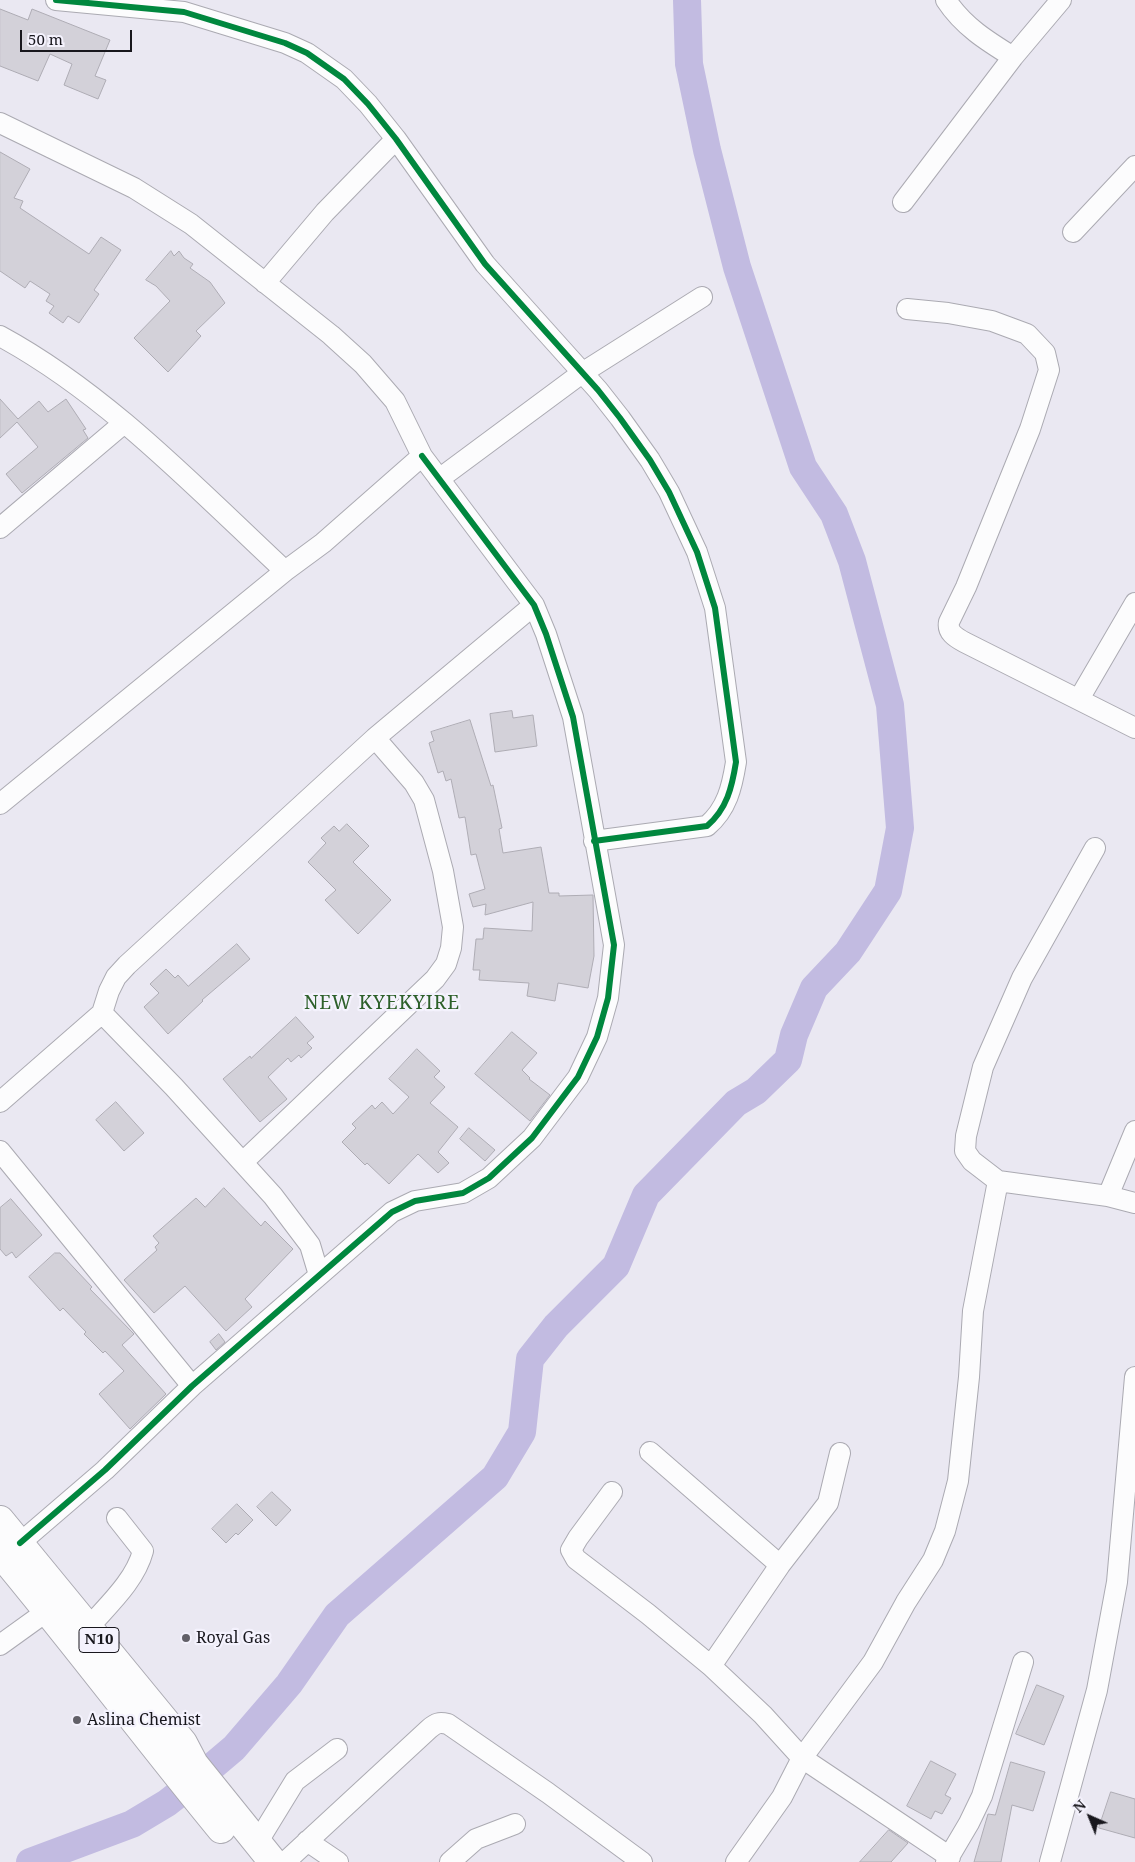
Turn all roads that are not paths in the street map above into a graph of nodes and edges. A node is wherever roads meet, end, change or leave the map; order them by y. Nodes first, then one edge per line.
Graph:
1 (56, 0) edge
2 (946, 0) edge
3 (1061, 0) edge
4 (1013, 57) junction
5 (0, 123) edge
6 (396, 139) junction
7 (1135, 166) edge
8 (903, 202) dead end
9 (1073, 232) dead end
10 (265, 283) junction
11 (702, 297) dead end
12 (907, 309) dead end
13 (0, 336) edge
14 (582, 373) junction
15 (124, 423) junction
16 (422, 456) junction
17 (439, 479) junction
18 (0, 528) edge
19 (284, 571) junction
20 (1135, 603) edge
21 (534, 605) junction
22 (1080, 699) junction
23 (1135, 728) edge
24 (375, 738) junction
25 (0, 804) edge
26 (594, 842) junction
27 (1095, 848) dead end
28 (102, 1013) junction
29 (0, 1102) edge
30 (1135, 1131) edge
31 (0, 1151) edge
32 (243, 1162) junction
33 (998, 1181) junction
34 (1108, 1196) junction
35 (1135, 1203) edge
36 (319, 1275) junction
37 (1135, 1377) edge
38 (192, 1386) junction
39 (650, 1452) dead end
40 (840, 1453) dead end
41 (612, 1492) dead end
42 (117, 1518) dead end
43 (0, 1520) edge
44 (10, 1548) edge
45 (780, 1565) junction
46 (57, 1605) junction
47 (89, 1627) junction
48 (0, 1645) edge
49 (1023, 1662) dead end
50 (711, 1666) junction
51 (337, 1749) dead end
52 (802, 1758) junction
53 (192, 1778) junction
54 (515, 1824) dead end
55 (307, 1841) junction
56 (260, 1856) edge
57 (948, 1860) edge
58 (285, 1862) edge
59 (338, 1862) edge
60 (450, 1862) edge
61 (642, 1862) edge
62 (736, 1862) edge
63 (1050, 1862) edge

1 - 6 street
2 - 4 street
3 - 4 street
4 - 8 street
5 - 10 street
6 - 10 street
6 - 14 street
7 - 9 street
10 - 16 street
11 - 14 street
12 - 22 street
13 - 15 street
14 - 17 street
14 - 26 street
15 - 18 street
15 - 19 street
16 - 17 street
16 - 19 street
17 - 21 street
19 - 25 street
20 - 22 street
21 - 24 street
21 - 26 street
22 - 23 street
24 - 28 street
24 - 32 street
26 - 36 street
27 - 33 street
28 - 29 street
28 - 32 street
30 - 34 street
31 - 38 street
32 - 36 street
33 - 34 street
33 - 52 street
34 - 35 street
36 - 38 street
37 - 63 street
38 - 44 street
39 - 45 street
40 - 45 street
41 - 50 street
42 - 47 street
43 - 44 highway, N10
44 - 46 highway, N10
45 - 50 street
46 - 47 highway, N10
46 - 48 street
46 - 53 highway, N10
47 - 53 highway, N10
49 - 57 street
50 - 52 street
51 - 56 street
52 - 57 street
52 - 62 street
53 - 56 highway, N10
54 - 60 street
55 - 58 street
55 - 59 street
55 - 61 street

